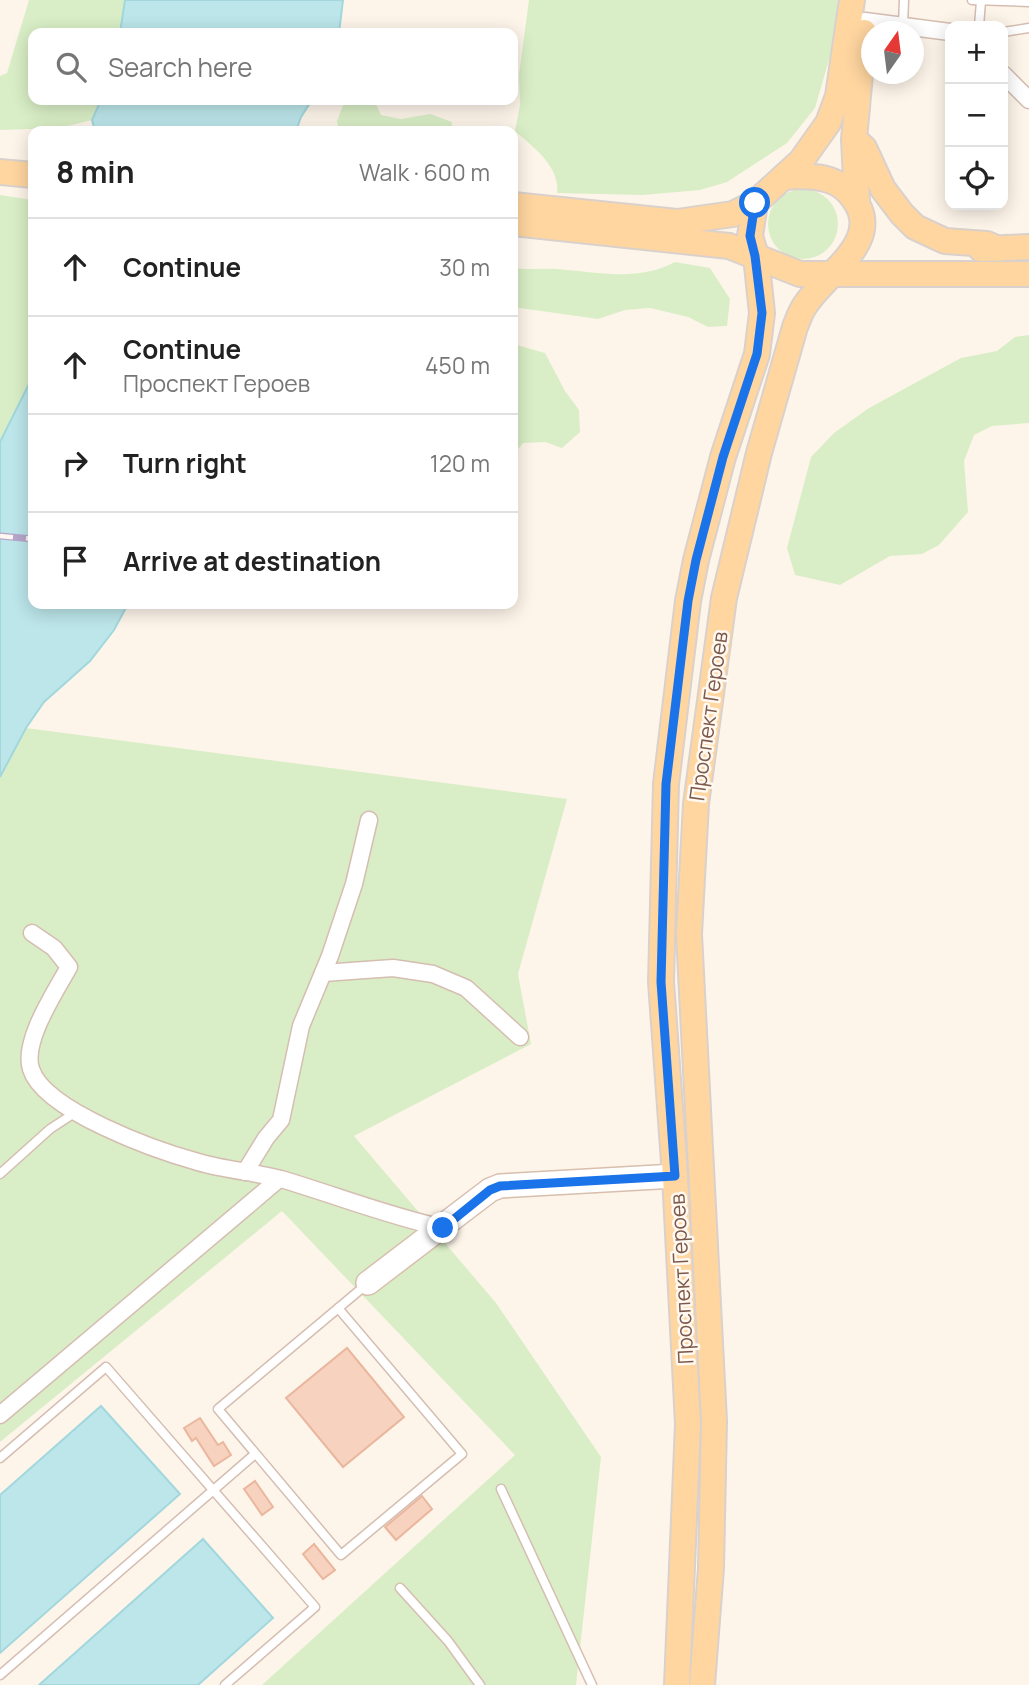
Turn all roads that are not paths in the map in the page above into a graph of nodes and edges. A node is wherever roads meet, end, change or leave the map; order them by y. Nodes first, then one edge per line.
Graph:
1 (904, 0) edge
2 (972, 0) edge
3 (981, 1) edge
4 (1029, 2) edge
5 (858, 10) edge
6 (891, 21) edge
7 (903, 21) edge
8 (979, 21) edge
9 (924, 28) edge
10 (1029, 28) edge
11 (945, 31) edge
12 (1008, 31) edge
13 (1008, 79) edge
14 (1029, 100) edge
15 (854, 139) junction
16 (0, 158) edge
17 (28, 161) edge
18 (0, 172) edge
19 (28, 175) edge
20 (784, 177) junction
21 (755, 203) junction
22 (858, 203) junction
23 (518, 207) edge
24 (548, 217) junction
25 (518, 222) edge
26 (1029, 247) edge
27 (998, 250) junction
28 (755, 256) junction
29 (833, 272) junction
30 (1029, 274) edge
31 (369, 820) dead end
32 (32, 933) dead end
33 (323, 973) junction
34 (520, 1037) dead end
35 (76, 1112) junction
36 (245, 1172) junction
37 (0, 1174) edge
38 (675, 1176) junction
39 (279, 1179) junction
40 (443, 1228) junction
41 (368, 1283) joint
42 (338, 1308) junction
43 (0, 1415) edge
44 (255, 1454) junction
45 (0, 1458) edge
46 (501, 1489) dead end
47 (214, 1490) junction
48 (400, 1588) dead end
49 (0, 1675) edge
50 (225, 1685) edge
51 (480, 1685) edge
52 (592, 1685) edge
53 (677, 1685) edge
54 (702, 1685) edge

1 - 7 lane
2 - 3 lane
3 - 4 lane
3 - 8 lane
5 - 6 street
5 - 15 main road
5 - 20 main road
9 - 11 street
10 - 12 lane
13 - 14 street
15 - 22 main road
15 - 27 main road
16 - 17 main road
18 - 19 main road
20 - 21 main road
20 - 22 main road
21 - 24 main road
21 - 28 main road
22 - 27 main road
22 - 29 main road
23 - 24 main road
24 - 25 main road
24 - 28 main road
26 - 27 main road
28 - 29 main road
28 - 38 main road, Проспект Героев
29 - 30 main road
29 - 54 main road, Проспект Героев
31 - 33 street
32 - 35 street
33 - 34 street
33 - 36 street
35 - 36 street
35 - 37 lane
36 - 39 street
38 - 40 street
38 - 53 main road, Проспект Героев
39 - 40 street
39 - 43 street
40 - 41 street
41 - 42 lane
42 - 44 lane
42 - 44 lane
44 - 47 lane
45 - 47 lane
46 - 52 lane
47 - 49 lane
47 - 50 lane
48 - 51 lane

